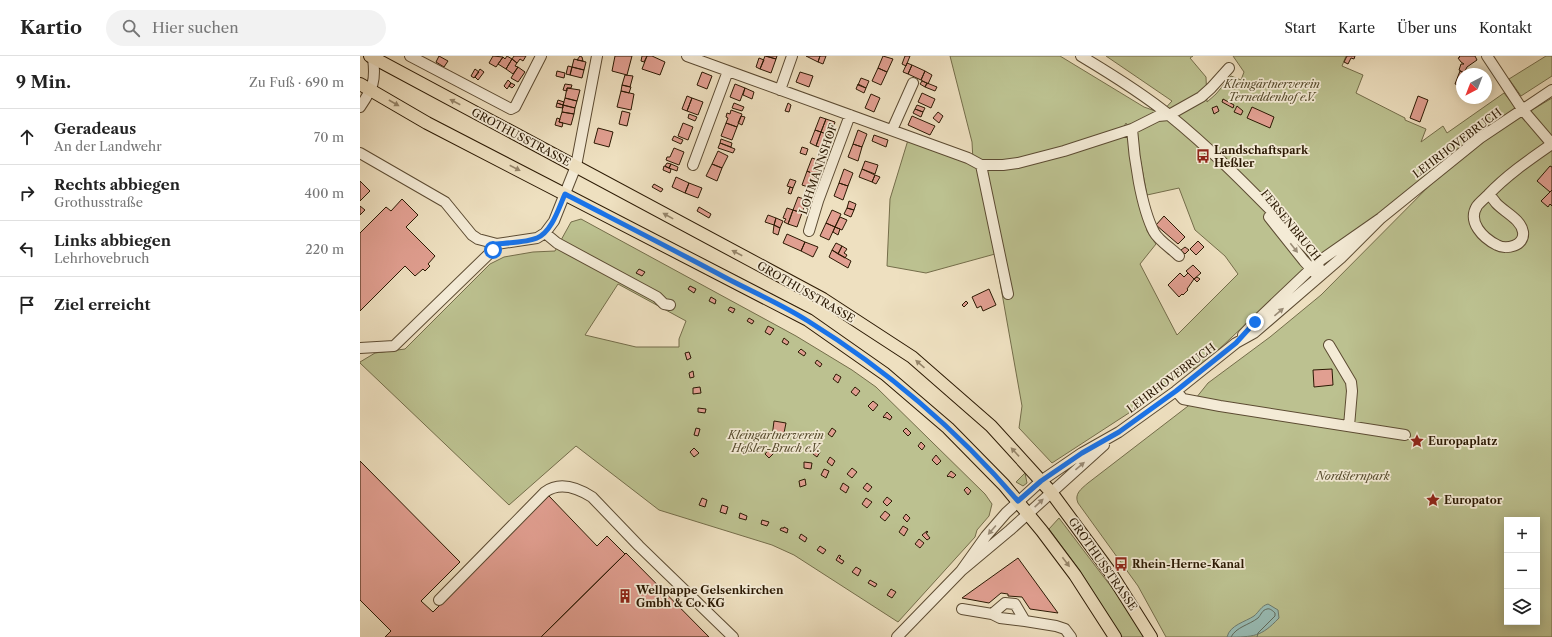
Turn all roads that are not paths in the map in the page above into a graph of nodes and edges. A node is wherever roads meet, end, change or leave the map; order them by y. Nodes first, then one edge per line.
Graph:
1 (410, 56) edge
2 (542, 56) edge
3 (597, 56) edge
4 (687, 56) edge
5 (792, 56) edge
6 (1080, 56) edge
7 (1487, 56) edge
8 (372, 57) edge
9 (1229, 68) dead end
10 (728, 71) junction
11 (913, 83) dead end
12 (360, 84) edge
13 (371, 90) junction
14 (780, 90) junction
15 (1552, 90) edge
16 (360, 107) edge
17 (1522, 109) junction
18 (850, 115) junction
19 (1170, 115) junction
20 (892, 130) junction
21 (1132, 130) junction
22 (1552, 144) edge
23 (360, 153) edge
24 (693, 165) dead end
25 (981, 165) junction
26 (576, 166) junction
27 (1244, 184) junction
28 (565, 194) junction
29 (1489, 194) junction
30 (1381, 218) junction
31 (810, 231) dead end
32 (545, 233) junction
33 (497, 244) junction
34 (1179, 256) dead end
35 (1318, 262) junction
36 (1310, 269) junction
37 (1320, 276) junction
38 (1008, 294) dead end
39 (670, 305) dead end
40 (1236, 343) junction
41 (1329, 345) dead end
42 (360, 348) edge
43 (1176, 391) junction
44 (1349, 426) junction
45 (1119, 432) junction
46 (1405, 435) dead end
47 (1041, 481) junction
48 (1051, 492) junction
49 (1018, 501) junction
50 (1028, 513) junction
51 (961, 571) junction
52 (438, 600) dead end
53 (962, 609) dead end
54 (992, 614) junction
55 (1025, 621) junction
56 (901, 636) edge
57 (733, 637) edge
58 (1071, 637) edge
59 (1115, 637) edge
60 (1152, 637) edge

1 - 2 street
3 - 26 street
4 - 10 street, LOHMANNSHOF
5 - 14 street
6 - 19 street, FERSENBRUCH
7 - 17 street
8 - 13 street
26 -> 8 main road, GROTHUSSTRASSE
9 - 19 street
10 - 14 street, LOHMANNSHOF
10 - 24 street
11 - 20 street
12 - 13 main road
13 - 16 street
13 -> 28 main road
14 - 18 street, LOHMANNSHOF
15 - 17 street, LEHRHOVEBRUCH
17 - 22 street
17 - 30 street, LEHRHOVEBRUCH
18 - 20 street, LOHMANNSHOF
18 - 31 street, LOHMANNSHOF
19 - 21 street
19 - 27 street, FERSENBRUCH
20 - 25 street, LOHMANNSHOF
21 - 25 street
21 - 34 street
22 - 29 street
23 - 33 street
25 - 38 street
26 - 28 street
47 -> 26 main road, GROTHUSSTRASSE
27 - 35 street, FERSENBRUCH
27 -> 36 street, FERSENBRUCH
28 - 32 street
28 - 49 main road
29 - 29 street
30 - 35 street, LEHRHOVEBRUCH
30 - 37 street, LEHRHOVEBRUCH
32 - 33 street
32 - 39 street
33 - 42 street
35 - 36 street, LEHRHOVEBRUCH
35 - 37 street, FERSENBRUCH
36 - 37 street, FERSENBRUCH
36 - 40 street, LEHRHOVEBRUCH
40 -> 37 street, LEHRHOVEBRUCH
40 - 43 street, LEHRHOVEBRUCH
41 - 44 street
43 - 44 street
43 - 45 street, LEHRHOVEBRUCH
44 - 46 street
45 - 47 street, LEHRHOVEBRUCH
48 -> 45 street, LEHRHOVEBRUCH
47 - 48 main road, GROTHUSSTRASSE
47 - 49 street, LEHRHOVEBRUCH
50 -> 48 street, LEHRHOVEBRUCH
48 - 60 main road, GROTHUSSTRASSE
49 - 50 main road
49 -> 51 street, LEHRHOVEBRUCH
50 - 51 street, LEHRHOVEBRUCH
50 -> 59 main road
51 - 56 street
52 - 57 street
53 - 54 street
54 - 55 street
54 - 55 street
55 - 58 street

